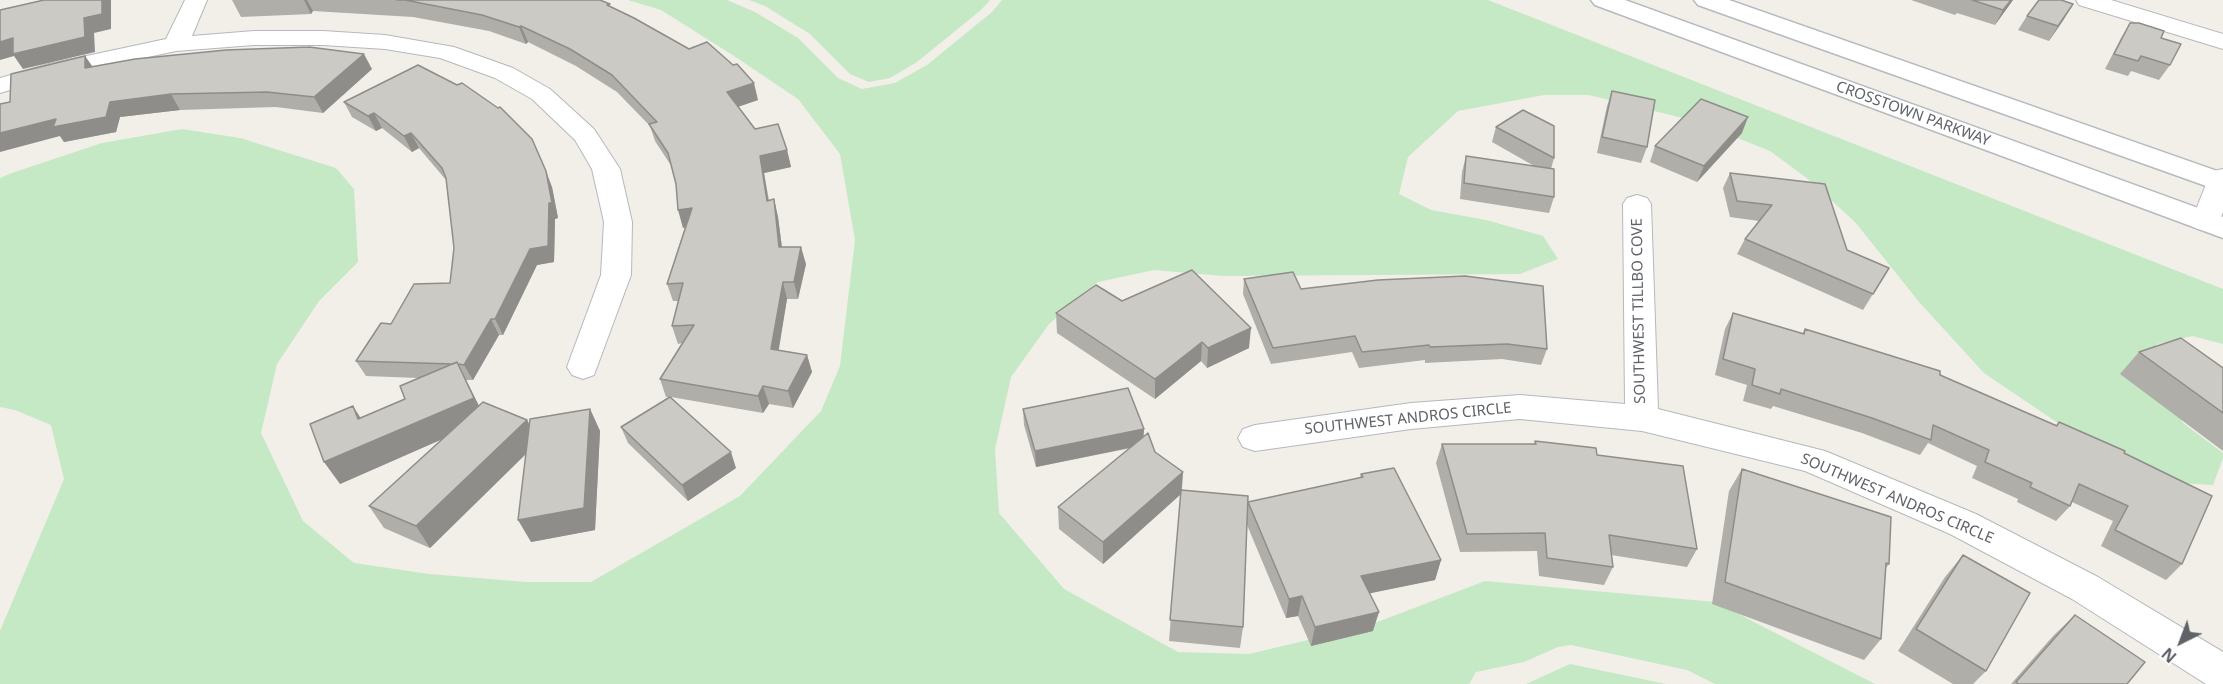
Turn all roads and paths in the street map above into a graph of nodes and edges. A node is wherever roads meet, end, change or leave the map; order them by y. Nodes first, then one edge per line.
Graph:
1 (196, 0) edge
2 (1604, 0) edge
3 (1706, 0) edge
4 (2087, 0) edge
5 (2223, 42) edge
6 (176, 44) junction
7 (0, 86) edge
8 (2222, 181) edge
9 (1637, 204) dead end
10 (2214, 225) edge
11 (583, 367) dead end
12 (1642, 418) junction
13 (1255, 438) dead end
14 (2223, 674) edge

1 - 6 street
2 - 10 main road, CROSSTOWN PARKWAY
3 - 8 main road
4 - 5 street
6 - 7 street
6 - 11 street
8 - 10 street
9 - 12 street, SOUTHWEST TILLBO COVE
12 - 13 street, SOUTHWEST ANDROS CIRCLE
12 - 14 street, SOUTHWEST ANDROS CIRCLE

